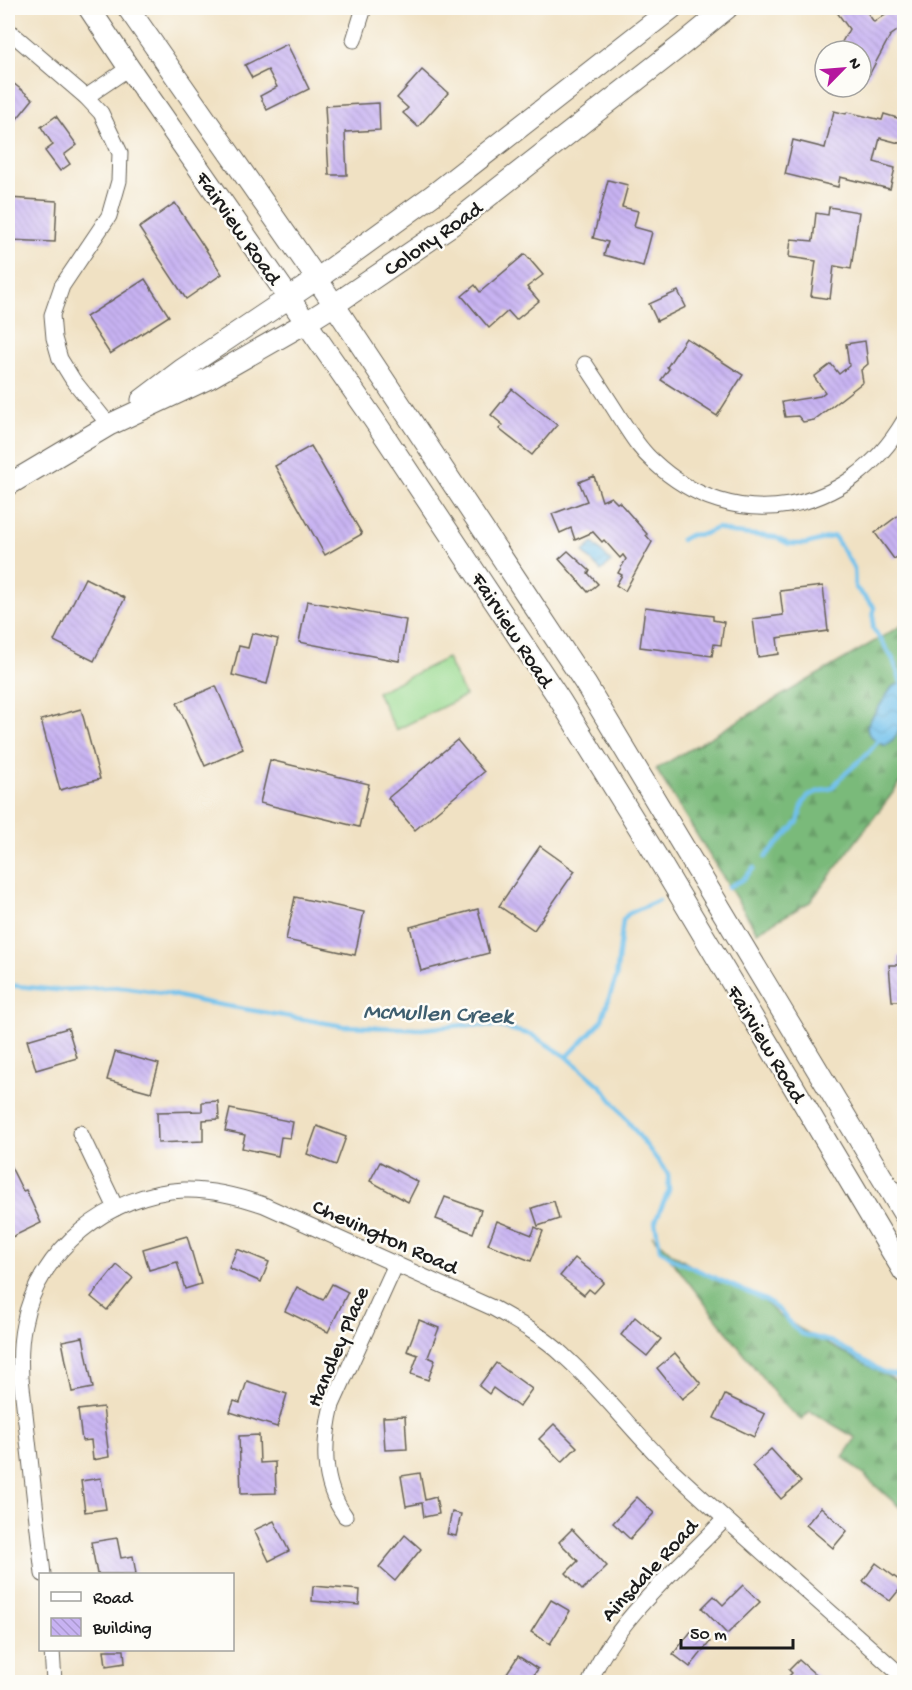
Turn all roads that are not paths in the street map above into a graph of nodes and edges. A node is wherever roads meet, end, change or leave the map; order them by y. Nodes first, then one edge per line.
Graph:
1 (89, 8) edge
2 (128, 8) edge
3 (364, 8) edge
4 (672, 8) edge
5 (727, 8) edge
6 (8, 30) edge
7 (354, 40) dead end
8 (129, 68) junction
9 (86, 97) junction
10 (317, 279) junction
11 (289, 297) junction
12 (334, 305) junction
13 (307, 322) junction
14 (585, 364) dead end
15 (904, 421) edge
16 (109, 425) junction
17 (8, 485) edge
18 (80, 1133) dead end
19 (116, 1208) junction
20 (904, 1214) edge
21 (396, 1264) junction
22 (904, 1272) edge
23 (345, 1516) dead end
24 (725, 1519) junction
25 (43, 1573) edge
26 (52, 1651) edge
27 (904, 1678) edge
28 (54, 1683) edge
29 (590, 1683) edge

1 - 8 main road, Fairview Road
2 - 10 main road, Fairview Road
3 - 7 street
4 - 10 main road, Colony Road
5 - 12 main road, Colony Road
6 - 9 street
8 - 9 street
8 - 11 main road, Fairview Road
9 - 16 street
10 - 11 main road, Colony Road
10 - 12 main road, Fairview Road
11 - 13 main road, Fairview Road
11 - 16 main road, Colony Road
12 - 13 main road, Colony Road
12 - 20 main road, Fairview Road
13 - 16 main road, Colony Road
13 - 22 main road, Fairview Road
14 - 15 street
16 - 17 main road, Colony Road
18 - 19 street
19 - 21 street, Chevington Road
19 - 25 street, Chevington Road
21 - 23 street, Handley Place
21 - 24 street, Chevington Road
24 - 27 street, Chevington Road
24 - 29 street, Ainsdale Road
26 - 28 street

